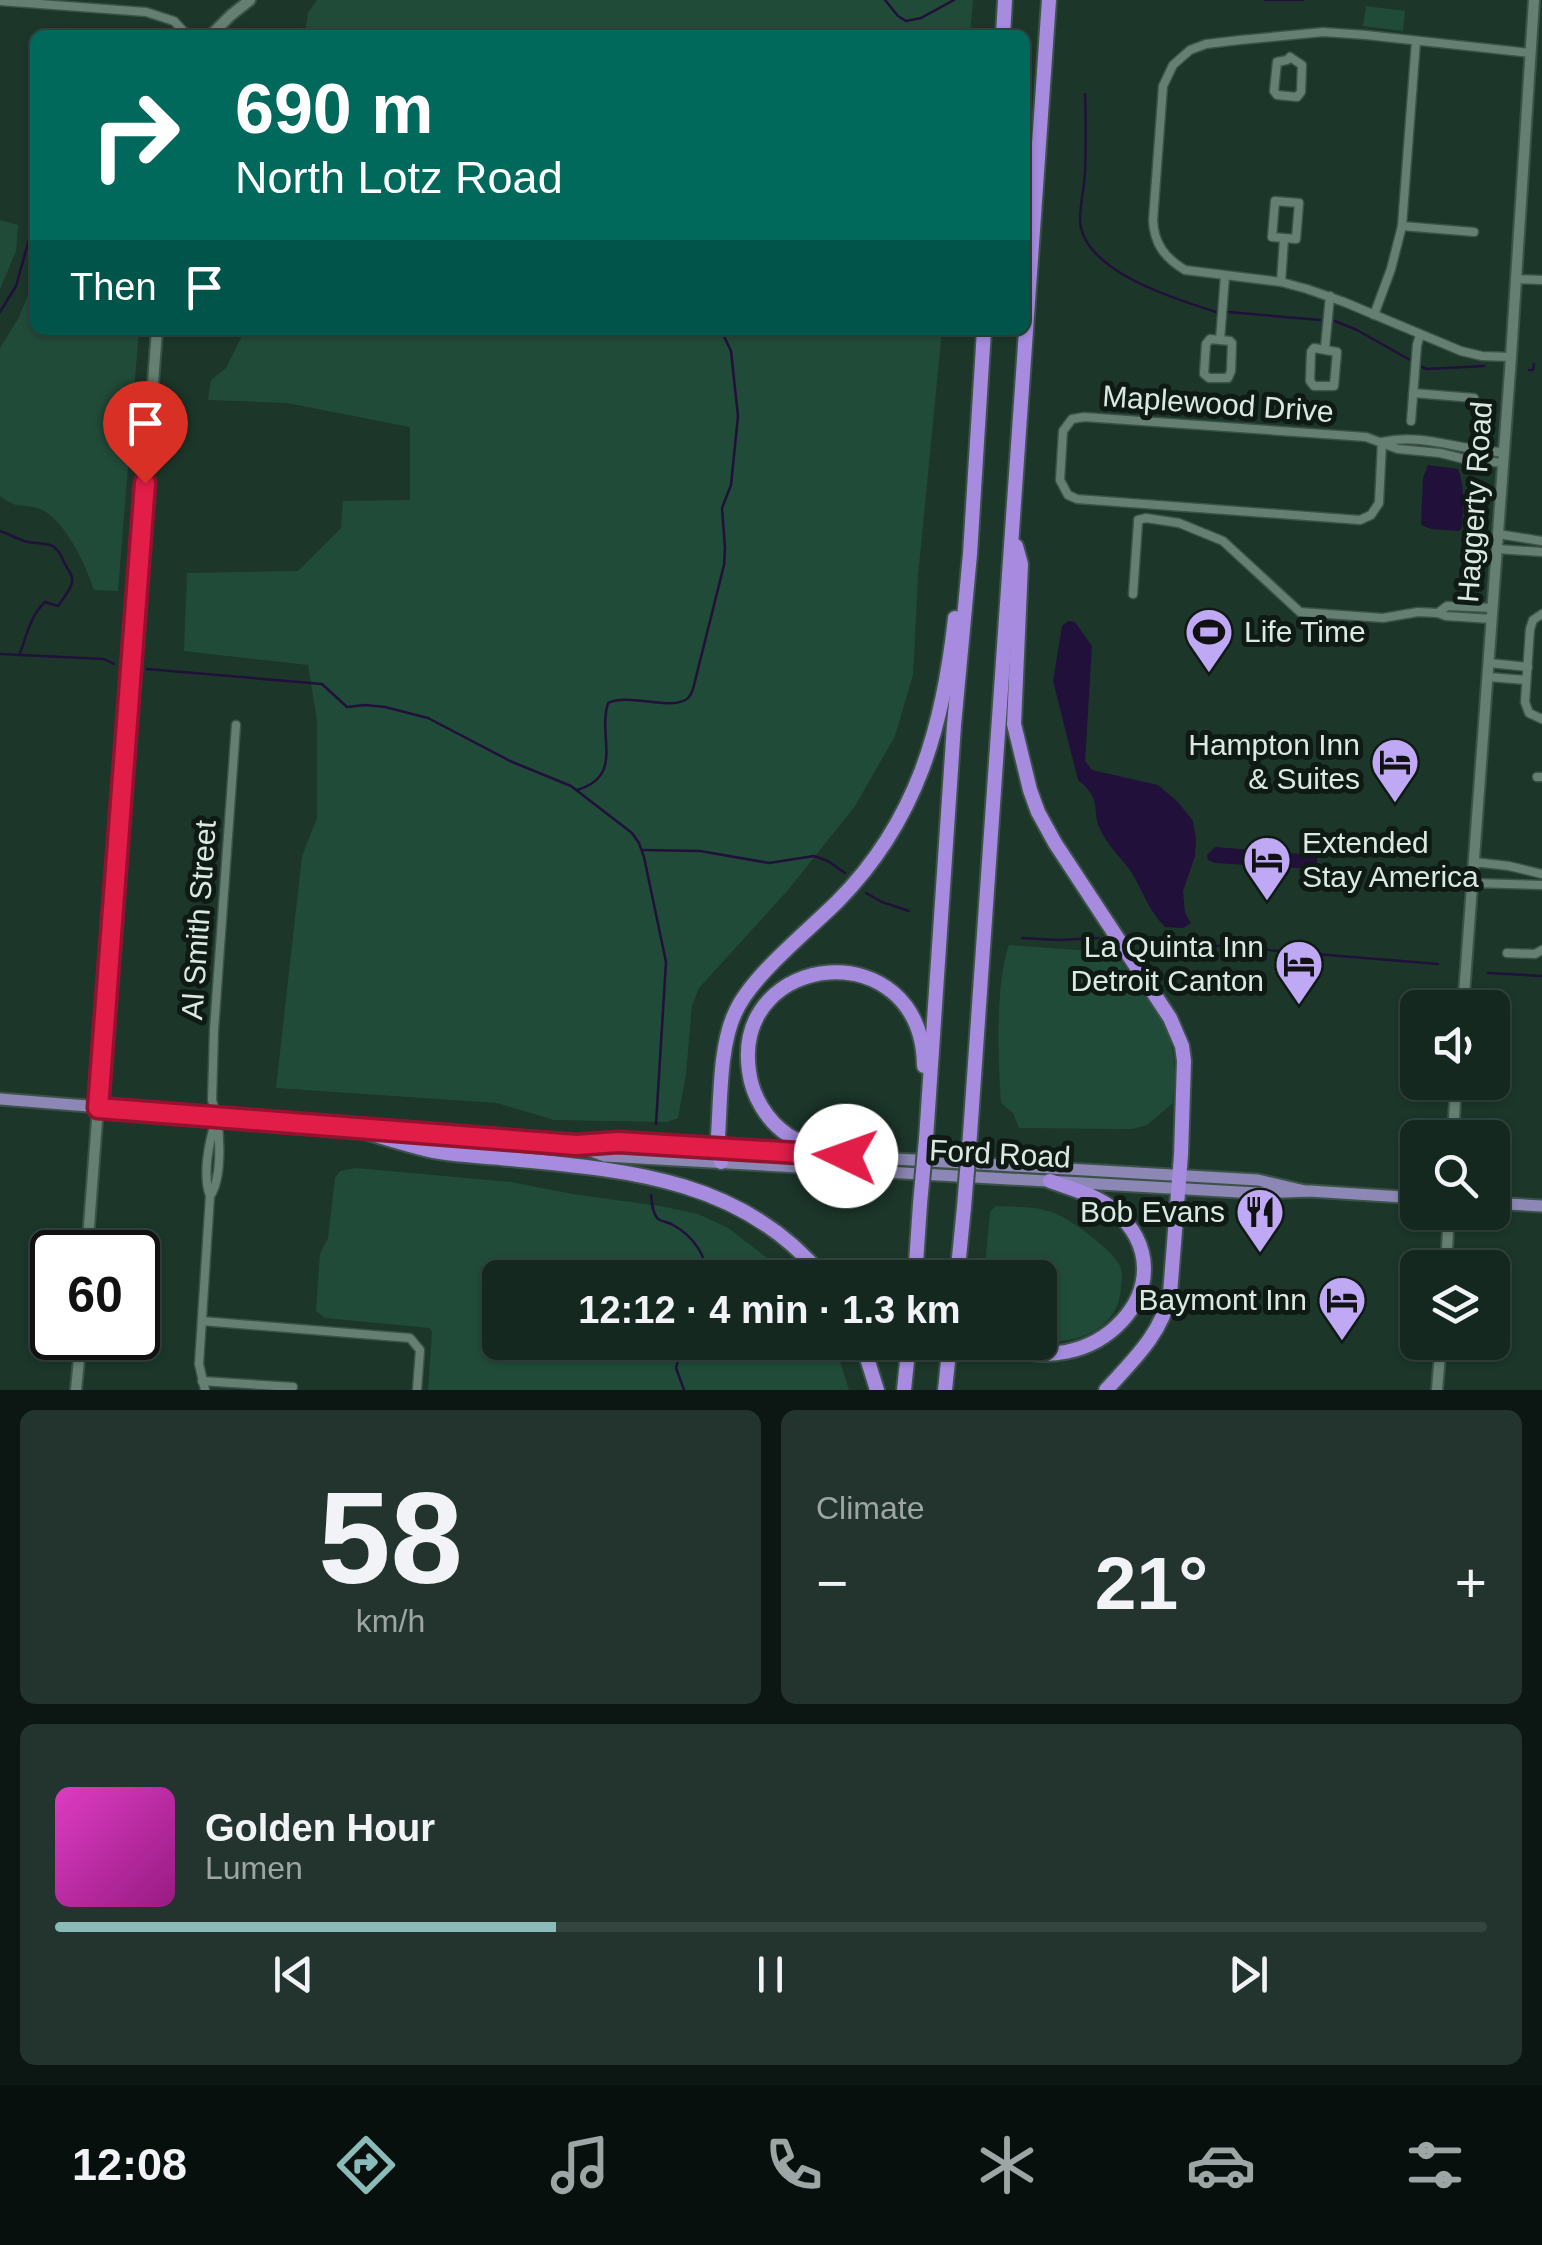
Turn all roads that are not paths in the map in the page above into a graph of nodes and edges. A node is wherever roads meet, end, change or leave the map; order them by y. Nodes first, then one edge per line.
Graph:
1 (250, 0) edge
2 (1005, 0) edge
3 (1049, 0) edge
4 (1534, 0) edge
5 (0, 1) edge
6 (182, 30) edge
7 (216, 30) edge
8 (1003, 30) edge
9 (1291, 34) junction
10 (1416, 41) junction
11 (1531, 53) junction
12 (1290, 57) junction
13 (1402, 226) junction
14 (1474, 232) dead end
15 (1284, 239) junction
16 (1225, 276) junction
17 (1516, 279) junction
18 (1542, 280) edge
19 (1280, 282) junction
20 (1030, 283) edge
21 (1330, 296) junction
22 (1374, 315) junction
23 (157, 335) edge
24 (984, 335) edge
25 (1026, 335) edge
26 (1420, 336) junction
27 (1220, 340) junction
28 (1326, 348) junction
29 (1511, 357) junction
30 (1413, 393) junction
31 (1474, 398) dead end
32 (1410, 421) dead end
33 (1382, 442) junction
34 (1503, 457) junction
35 (1498, 534) junction
36 (1013, 536) junction
37 (1542, 541) edge
38 (1497, 550) junction
39 (1542, 552) edge
40 (970, 554) junction
41 (1134, 594) dead end
42 (1493, 613) junction
43 (1542, 614) edge
44 (1488, 663) junction
45 (1528, 666) junction
46 (1488, 677) junction
47 (1526, 680) junction
48 (1542, 719) edge
49 (236, 725) dead end
50 (1474, 862) junction
51 (1542, 874) edge
52 (1472, 883) junction
53 (1542, 885) edge
54 (1542, 950) edge
55 (1507, 953) dead end
56 (1464, 990) edge
57 (0, 1099) edge
58 (98, 1108) junction
59 (217, 1118) junction
60 (352, 1128) junction
61 (927, 1132) junction
62 (719, 1156) junction
63 (846, 1156) junction
64 (1050, 1181) junction
65 (1178, 1182) junction
66 (1400, 1197) edge
67 (1510, 1204) edge
68 (1542, 1206) edge
69 (90, 1230) edge
70 (962, 1230) junction
71 (807, 1260) edge
72 (915, 1260) edge
73 (959, 1260) edge
74 (967, 1260) edge
75 (202, 1321) junction
76 (79, 1360) edge
77 (868, 1360) edge
78 (907, 1360) edge
79 (948, 1360) edge
80 (1027, 1360) edge
81 (1440, 1360) edge
82 (203, 1386) edge
83 (293, 1388) dead end
84 (76, 1390) edge
85 (417, 1390) edge
86 (877, 1390) edge
87 (904, 1390) edge
88 (945, 1390) edge
89 (1106, 1390) edge
90 (1438, 1390) edge

1 - 7 main road
2 - 8 highway
3 - 20 highway
4 - 11 main road, Haggerty Road
5 - 6 street
9 - 10 street
9 - 12 street
9 - 16 street
10 - 11 street
10 - 13 street
11 - 17 main road, Haggerty Road
12 - 12 street
13 - 14 street
13 - 22 street
15 - 15 street
15 - 19 street
16 - 19 street
16 - 27 street
17 - 18 street
17 - 29 main road, Haggerty Road
19 - 21 street
21 - 22 street
21 - 28 street
22 - 26 street
23 - 58 main road
24 - 40 highway
25 - 36 highway
26 - 29 street
26 - 30 street
27 - 27 street
28 - 28 street
29 - 34 main road, Haggerty Road
30 - 31 street
30 - 32 street
33 - 33 street, Maplewood Drive
33 - 34 street, Maplewood Drive
34 - 35 main road, Haggerty Road
35 - 37 street
35 - 38 main road, Haggerty Road
36 - 65 highway
36 - 70 highway, bridge
38 - 39 street
38 - 42 main road, Haggerty Road
40 - 61 highway
40 - 62 highway
41 - 42 street
42 - 44 main road, Haggerty Road
43 - 45 street
44 - 45 street
44 - 46 main road, Haggerty Road
45 - 47 street
46 - 47 street
46 - 50 main road, Haggerty Road
47 - 48 street
49 - 59 street, Al Smith Street
50 - 51 street
50 - 52 main road, Haggerty Road
52 - 53 street
52 - 56 main road, Haggerty Road
54 - 55 street
57 - 58 main road, Ford Road
58 - 59 main road, Ford Road
58 - 69 main road
59 - 60 main road, Ford Road
59 - 75 street, Al Smith Street
60 - 62 main road, Ford Road
60 - 71 highway
61 - 63 highway
61 - 72 highway, bridge
62 - 63 main road, Ford Road
62 - 64 main road, Ford Road
63 - 65 main road, Ford Road
64 - 65 main road, Ford Road
64 - 80 highway
65 - 66 main road, Ford Road
65 - 89 highway
67 - 68 main road
70 - 73 highway
70 - 74 highway
75 - 82 street, Al Smith Street
75 - 85 street
76 - 84 main road
77 - 86 highway
78 - 87 highway
79 - 88 highway
81 - 90 main road
82 - 83 street

